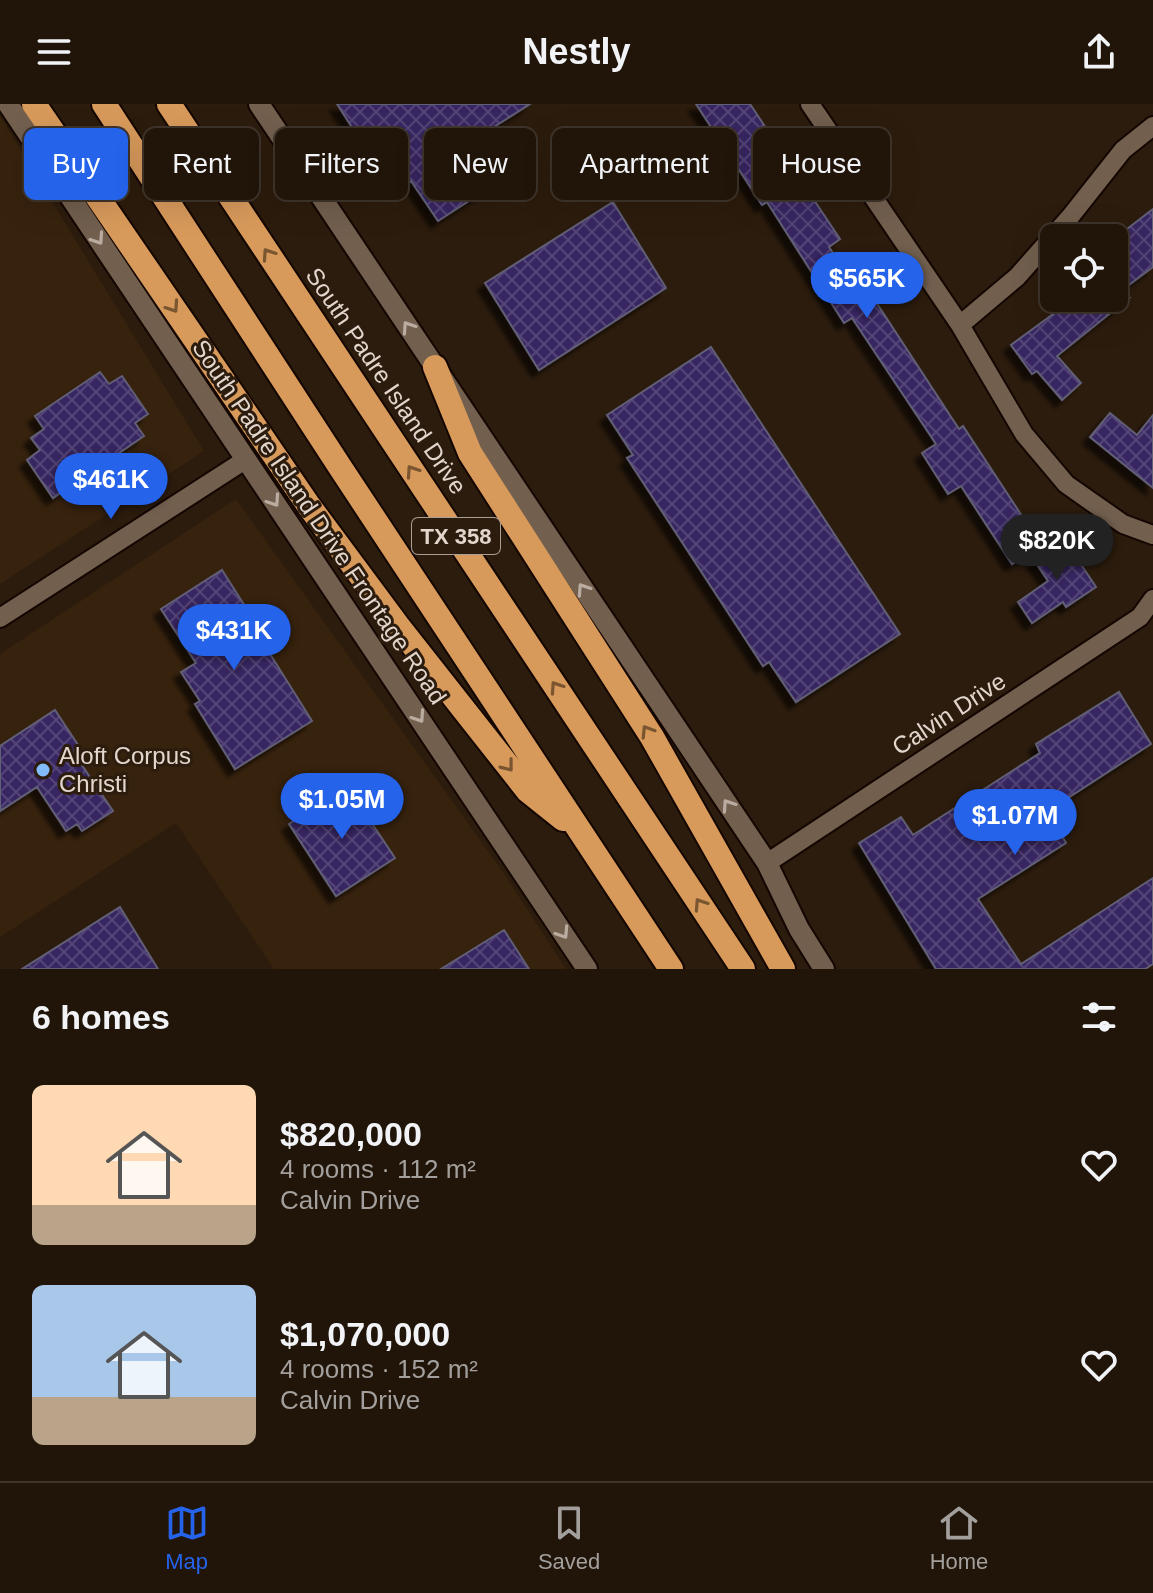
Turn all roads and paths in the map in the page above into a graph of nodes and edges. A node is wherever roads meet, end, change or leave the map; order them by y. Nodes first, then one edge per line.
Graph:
1 (8, 104) edge
2 (34, 104) edge
3 (104, 104) edge
4 (169, 104) edge
5 (259, 104) edge
6 (810, 104) edge
7 (1153, 126) edge
8 (960, 325) junction
9 (435, 367) junction
10 (245, 460) junction
11 (1153, 535) edge
12 (1153, 599) edge
13 (0, 618) edge
14 (581, 833) junction
15 (767, 863) junction
16 (587, 969) edge
17 (671, 969) edge
18 (743, 969) edge
19 (783, 969) edge
20 (824, 969) edge

1 -> 10 main road, South Padre Island Drive Frontage Road
2 -> 14 highway
3 - 14 highway, TX 358
18 -> 4 highway, South Padre Island Drive / TX 358
9 -> 5 main road
6 - 8 street
7 - 8 street
8 - 11 street
15 -> 9 main road
19 -> 9 highway
10 - 13 street
10 -> 16 main road, South Padre Island Drive Frontage Road
12 - 15 street, Calvin Drive
14 - 17 highway, TX 358
15 - 20 main road

